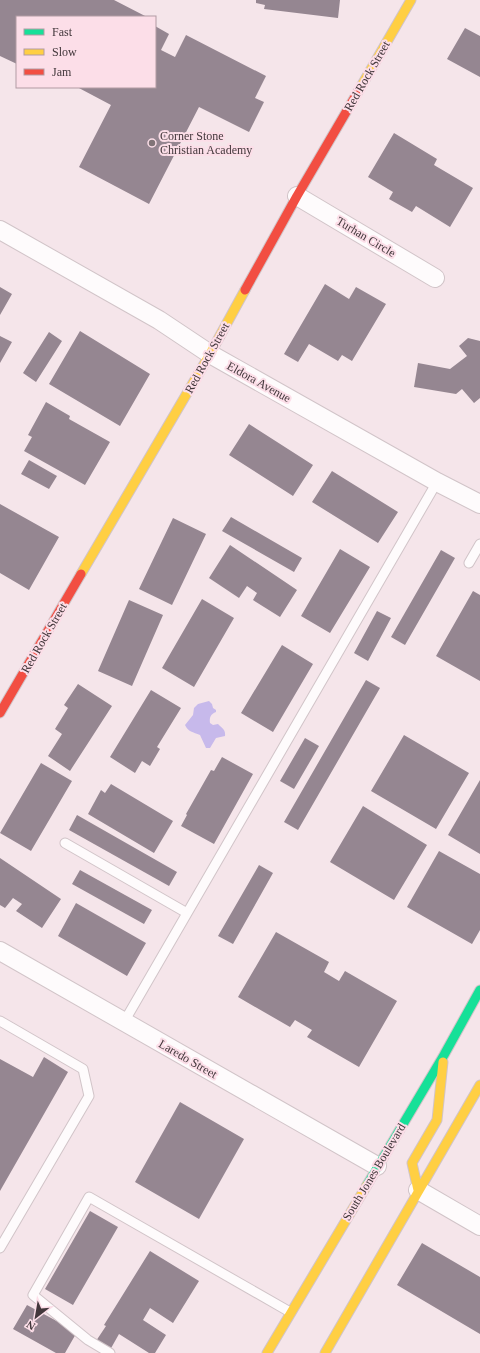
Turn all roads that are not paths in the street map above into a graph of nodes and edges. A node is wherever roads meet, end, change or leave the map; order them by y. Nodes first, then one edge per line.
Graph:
1 (410, 0) edge
2 (297, 196) junction
3 (0, 230) edge
4 (435, 278) dead end
5 (210, 354) junction
6 (437, 482) junction
7 (480, 504) edge
8 (480, 544) edge
9 (469, 563) dead end
10 (0, 713) edge
11 (65, 843) dead end
12 (187, 913) junction
13 (0, 951) edge
14 (480, 990) edge
15 (0, 1021) edge
16 (124, 1022) junction
17 (444, 1054) junction
18 (480, 1085) edge
19 (377, 1166) junction
20 (418, 1190) junction
21 (480, 1226) edge
22 (0, 1248) edge
23 (290, 1312) junction
24 (110, 1353) edge
25 (266, 1353) edge
26 (325, 1353) edge

1 - 2 main road, Red Rock Street
2 - 4 street, Turhan Circle
2 - 5 main road, Red Rock Street
3 - 5 street, Eldora Avenue
5 - 6 street, Eldora Avenue
5 - 10 main road, Red Rock Street
6 - 7 street, Eldora Avenue
6 - 12 lane
8 - 9 lane
11 - 12 lane
12 - 16 lane
13 - 16 street, Laredo Street
14 - 17 main road, South Jones Boulevard
15 - 22 lane
16 - 19 street, Laredo Street
17 - 19 main road, South Jones Boulevard
17 - 20 main road
18 - 20 main road
19 - 23 main road, South Jones Boulevard
20 - 21 street
20 - 26 main road
23 - 24 lane
23 - 25 main road, South Jones Boulevard

